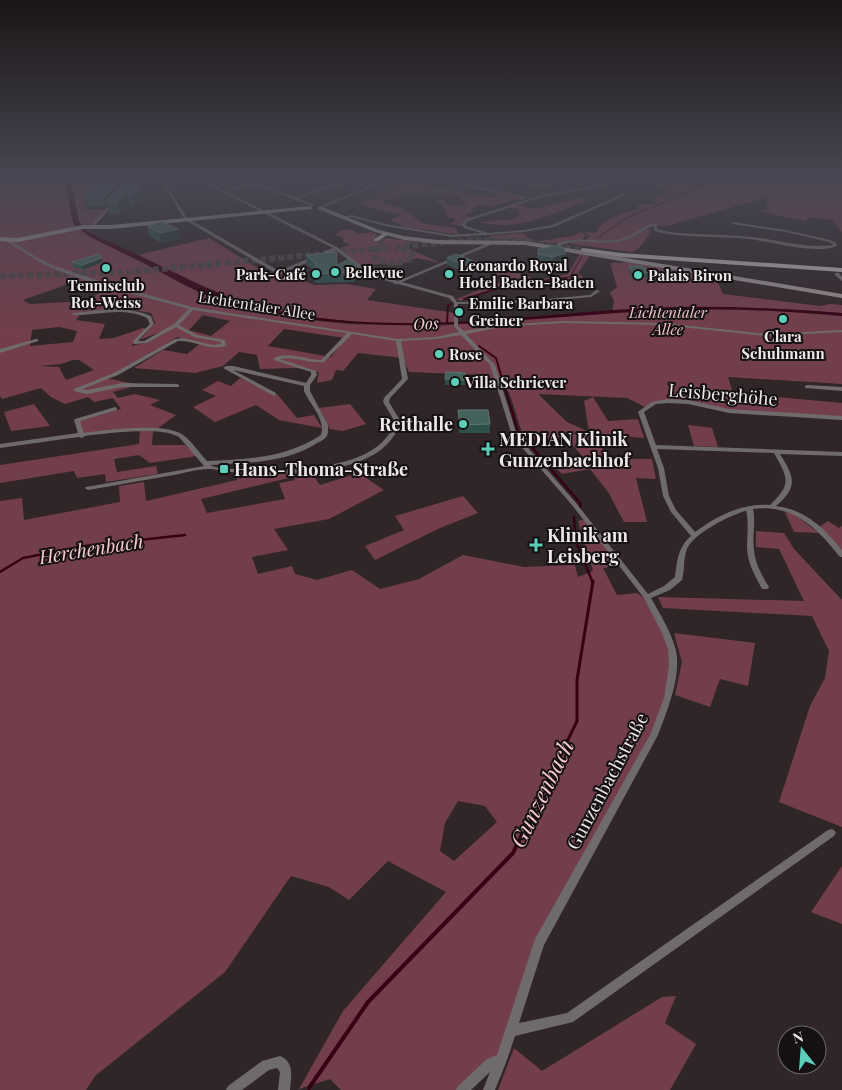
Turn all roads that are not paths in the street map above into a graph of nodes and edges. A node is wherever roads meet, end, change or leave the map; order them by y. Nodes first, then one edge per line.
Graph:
1 (77, 229) edge
2 (202, 229) edge
3 (297, 229) edge
4 (366, 229) edge
5 (409, 229) edge
6 (473, 229) edge
7 (538, 229) edge
8 (647, 229) edge
9 (655, 229) edge
10 (777, 229) edge
11 (488, 234) junction
12 (3, 239) edge
13 (494, 242) junction
14 (558, 246) junction
15 (336, 248) junction
16 (583, 250) tunnel mouth
17 (634, 256) junction
18 (840, 272) edge
19 (842, 280) edge
20 (396, 283) junction
21 (598, 291) dead end
22 (842, 296) edge
23 (456, 303) junction
24 (192, 308) junction
25 (74, 314) dead end
26 (176, 326) junction
27 (842, 331) edge
28 (460, 332) junction
29 (350, 333) junction
30 (36, 340) dead end
31 (398, 340) junction
32 (0, 351) edge
33 (307, 385) junction
34 (177, 386) dead end
35 (807, 386) dead end
36 (842, 389) edge
37 (274, 394) dead end
38 (115, 409) dead end
39 (842, 418) edge
40 (82, 436) junction
41 (0, 446) edge
42 (653, 447) junction
43 (776, 451) junction
44 (842, 454) edge
45 (207, 465) junction
46 (88, 488) dead end
47 (772, 506) junction
48 (749, 508) junction
49 (695, 536) junction
50 (842, 555) edge
51 (765, 587) dead end
52 (647, 597) junction
53 (832, 833) dead end
54 (510, 1032) junction
55 (501, 1060) junction
56 (232, 1090) edge
57 (284, 1090) edge
58 (462, 1090) edge
59 (489, 1090) edge

1 - 12 main road
2 - 15 street
3 - 15 street
4 - 13 main road
5 - 11 street
6 - 11 street
7 - 11 street
8 - 14 street
9 - 10 street
12 - 24 street, Lichtentaler Allee
13 - 14 main road
13 - 20 street
14 - 17 main road
14 - 22 main road
15 - 20 street
16 - 17 main road
17 - 18 main road
18 - 19 street
20 - 23 street
21 - 23 street
23 - 28 street, Gunzenbachstraße
24 - 26 street
24 - 29 street, Lichtentaler Allee
25 - 26 street
26 - 34 street
27 - 28 street, Lichtentaler Allee
28 - 31 street, Lichtentaler Allee
28 - 52 street, Gunzenbachstraße
29 - 31 street, Lichtentaler Allee
29 - 33 street
30 - 32 street
31 - 45 street
33 - 37 street
33 - 45 street
35 - 36 street
38 - 40 street
39 - 42 street, Leisberghöhe
40 - 41 street
40 - 45 street
42 - 43 street
42 - 49 street, Leisberghöhe
43 - 44 street
43 - 47 street
45 - 46 street
47 - 48 street
47 - 50 street
48 - 49 street
48 - 51 street
49 - 52 street
52 - 54 street, Gunzenbachstraße
53 - 54 street
54 - 55 street, Gunzenbachstraße
55 - 58 street
55 - 59 street, Gunzenbachstraße
56 - 57 street

